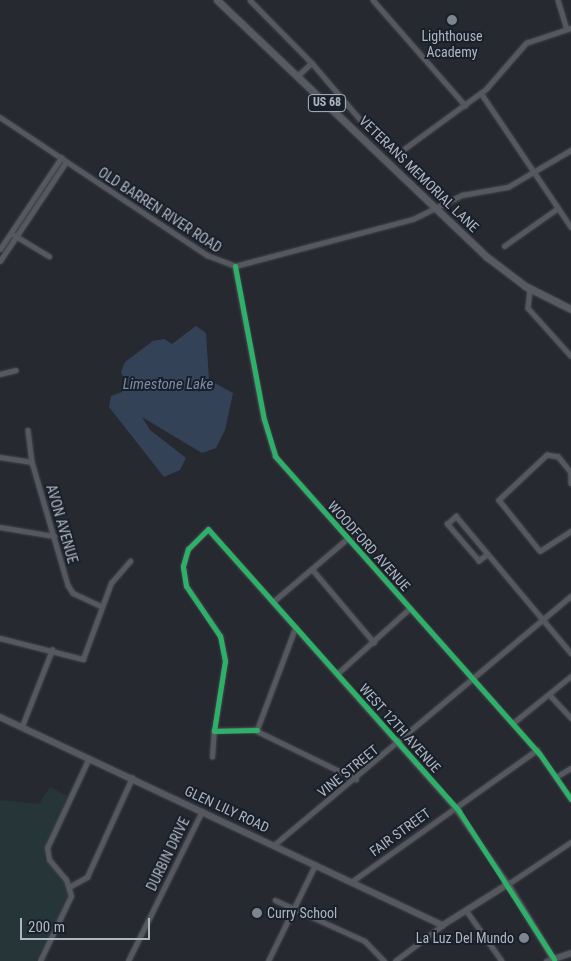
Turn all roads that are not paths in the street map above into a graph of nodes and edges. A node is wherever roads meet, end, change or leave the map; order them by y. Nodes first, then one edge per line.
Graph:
1 (217, 0) edge
2 (250, 0) edge
3 (373, 0) edge
4 (558, 0) edge
5 (569, 28) edge
6 (312, 63) junction
7 (298, 76) junction
8 (481, 94) junction
9 (465, 105) junction
10 (0, 118) edge
11 (365, 125) dead end
12 (404, 149) dead end
13 (571, 150) edge
14 (61, 158) junction
15 (66, 162) junction
16 (536, 173) junction
17 (36, 195) junction
18 (41, 199) junction
19 (436, 208) junction
20 (558, 208) junction
21 (571, 227) edge
22 (11, 232) junction
23 (16, 236) junction
24 (504, 246) dead end
25 (0, 249) edge
26 (49, 256) dead end
27 (0, 261) edge
28 (235, 266) junction
29 (530, 289) junction
30 (571, 309) edge
31 (571, 356) edge
32 (16, 370) dead end
33 (0, 374) edge
34 (28, 430) dead end
35 (0, 457) edge
36 (32, 462) junction
37 (571, 474) edge
38 (571, 484) edge
39 (0, 527) edge
40 (571, 531) edge
41 (54, 536) junction
42 (348, 538) junction
43 (487, 555) junction
44 (130, 561) dead end
45 (312, 569) junction
46 (571, 596) edge
47 (274, 601) junction
48 (101, 606) junction
49 (410, 608) junction
50 (543, 618) junction
51 (296, 627) junction
52 (0, 638) edge
53 (374, 642) junction
54 (52, 650) junction
55 (571, 653) edge
56 (337, 674) junction
57 (571, 676) edge
58 (473, 679) junction
59 (549, 694) junction
60 (0, 717) edge
61 (571, 718) edge
62 (513, 723) junction
63 (22, 726) junction
64 (257, 730) junction
65 (214, 731) junction
66 (399, 743) junction
67 (537, 750) junction
68 (212, 757) dead end
69 (89, 758) junction
70 (571, 768) edge
71 (556, 777) junction
72 (132, 778) junction
73 (356, 779) junction
74 (571, 800) edge
75 (454, 806) junction
76 (202, 811) junction
77 (571, 842) edge
78 (274, 845) junction
79 (315, 865) junction
80 (351, 882) junction
81 (508, 884) junction
82 (70, 887) junction
83 (275, 900) dead end
84 (294, 909) junction
85 (466, 910) junction
86 (443, 925) junction
87 (571, 953) edge
88 (554, 958) junction
89 (40, 961) edge
90 (128, 961) edge
91 (268, 961) edge
92 (384, 961) edge
93 (395, 961) edge
94 (502, 961) edge
95 (546, 961) edge

1 - 7 main road, VETERANS MEMORIAL LANE / US 68
2 - 6 street
3 - 9 street
4 - 5 street
5 - 8 street
6 - 7 street
6 - 11 street
7 - 19 main road, VETERANS MEMORIAL LANE / US 68
8 - 9 street
8 - 16 street
9 - 12 street
10 - 14 street, OLD BARREN RIVER ROAD
13 - 16 street
14 - 15 street, OLD BARREN RIVER ROAD
14 - 17 street
15 - 18 street
15 - 28 street, OLD BARREN RIVER ROAD
16 - 19 street
16 - 20 street
17 - 18 street
17 - 22 street
18 - 23 street
19 - 28 street
19 - 29 main road, VETERANS MEMORIAL LANE / US 68
20 - 21 street
20 - 24 street
22 - 23 street
22 - 25 street
23 - 26 street
23 - 27 street
28 - 42 street, WOODFORD AVENUE
29 - 30 main road, VETERANS MEMORIAL LANE / US 68
29 - 31 street
32 - 33 street
34 - 36 street, AVON AVENUE
35 - 36 street
36 - 41 street, AVON AVENUE
37 - 38 street
37 - 40 street
39 - 41 street
41 - 48 street, AVON AVENUE
42 - 45 street
42 - 49 street, WOODFORD AVENUE
43 - 43 street
43 - 50 street
44 - 48 street
45 - 47 street
45 - 53 street
46 - 50 street, VINE STREET
47 - 51 street, WEST 12TH AVENUE
47 - 65 street, WEST 12TH AVENUE
48 - 54 street
49 - 53 street
49 - 58 street, WOODFORD AVENUE
50 - 55 street
50 - 58 street, VINE STREET
51 - 56 street, WEST 12TH AVENUE
51 - 64 street
52 - 54 street
53 - 56 street
54 - 63 street
56 - 66 street, WEST 12TH AVENUE
57 - 59 street
58 - 62 street, WOODFORD AVENUE
58 - 66 street, VINE STREET
59 - 61 street
59 - 62 street
60 - 63 street, GLEN LILY ROAD
62 - 67 street, WOODFORD AVENUE
63 - 69 street, GLEN LILY ROAD
64 - 65 street
64 - 73 street
65 - 68 street
66 - 73 street, VINE STREET
66 - 75 street, WEST 12TH AVENUE
67 - 71 street, WOODFORD AVENUE
67 - 75 street, FAIR STREET
69 - 72 street, GLEN LILY ROAD
69 - 82 street
70 - 71 street
71 - 74 street, WOODFORD AVENUE
72 - 76 street, GLEN LILY ROAD
72 - 82 street
73 - 78 street, VINE STREET
75 - 80 street, FAIR STREET
75 - 81 street, WEST 12TH AVENUE
76 - 78 street, GLEN LILY ROAD
76 - 90 street, DURBIN DRIVE
77 - 81 street
78 - 79 street, GLEN LILY ROAD
79 - 80 street, GLEN LILY ROAD
79 - 84 street
80 - 86 street, GLEN LILY ROAD
81 - 85 street
81 - 88 street, WEST 12TH AVENUE
82 - 89 street
83 - 84 street
84 - 91 street
84 - 92 street
85 - 86 street
85 - 94 street
86 - 93 street
87 - 88 street
88 - 95 street

